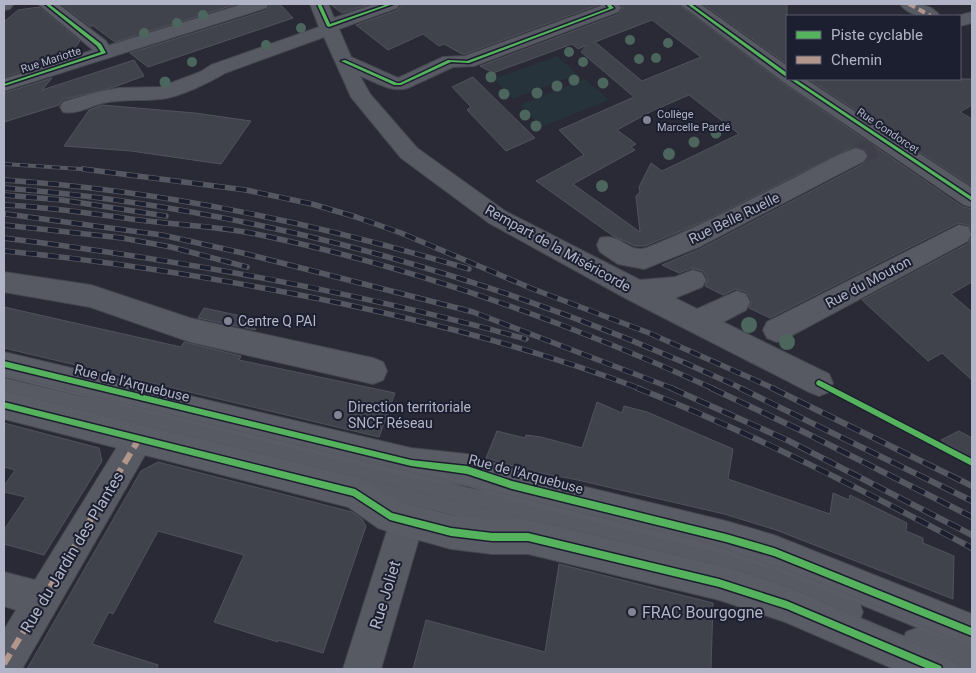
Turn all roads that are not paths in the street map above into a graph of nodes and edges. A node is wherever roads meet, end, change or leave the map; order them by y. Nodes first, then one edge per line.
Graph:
1 (47, 4) edge
2 (260, 4) edge
3 (319, 4) edge
4 (391, 4) edge
5 (608, 4) edge
6 (689, 4) edge
7 (909, 4) edge
8 (930, 15) edge
9 (329, 27) junction
10 (104, 53) junction
11 (343, 61) junction
12 (786, 72) edge
13 (796, 80) edge
14 (4, 85) edge
15 (70, 107) dead end
16 (856, 156) tunnel mouth
17 (972, 199) edge
18 (660, 232) dead end
19 (958, 234) dead end
20 (681, 244) junction
21 (609, 245) dead end
22 (693, 280) dead end
23 (4, 282) edge
24 (636, 291) junction
25 (737, 302) dead end
26 (697, 322) junction
27 (783, 323) dead end
28 (4, 364) edge
29 (373, 371) dead end
30 (4, 375) edge
31 (818, 383) dead end
32 (4, 391) edge
33 (4, 405) edge
34 (139, 439) junction
35 (407, 521) junction
36 (4, 589) edge
37 (43, 600) junction
38 (972, 632) edge
39 (972, 647) edge
40 (4, 664) edge
41 (362, 669) edge
42 (938, 669) edge
43 (972, 669) edge

1 - 10 main road
2 - 10 street, Rue Mariotte
3 - 9 street, Rempart de la Miséricorde
4 - 9 street
5 - 11 street
6 - 12 street, Rue Condorcet
7 - 8 street
9 - 11 street, Rempart de la Miséricorde
9 - 15 street
10 - 14 main road, Rue Mariotte
11 - 24 street, Rempart de la Miséricorde
13 - 17 street, Rue Condorcet
16 - 20 street, Rue Belle Ruelle
18 - 20 street
19 - 27 street, Rue du Mouton
20 - 21 street, Rue Belle Ruelle
22 - 24 street
23 - 29 street
24 - 26 street, Rempart de la Miséricorde
25 - 26 street
26 - 31 street, Rempart de la Miséricorde
28 - 38 main road, Rue de l'Arquebuse
30 - 39 street, Rue de l'Arquebuse
32 - 43 street
33 - 34 main road
34 - 35 main road
34 - 37 street, Rue du Jardin des Plantes
35 - 41 street, Rue Joliet
35 - 42 main road
36 - 37 street
37 - 40 street, Rue du Jardin des Plantes

